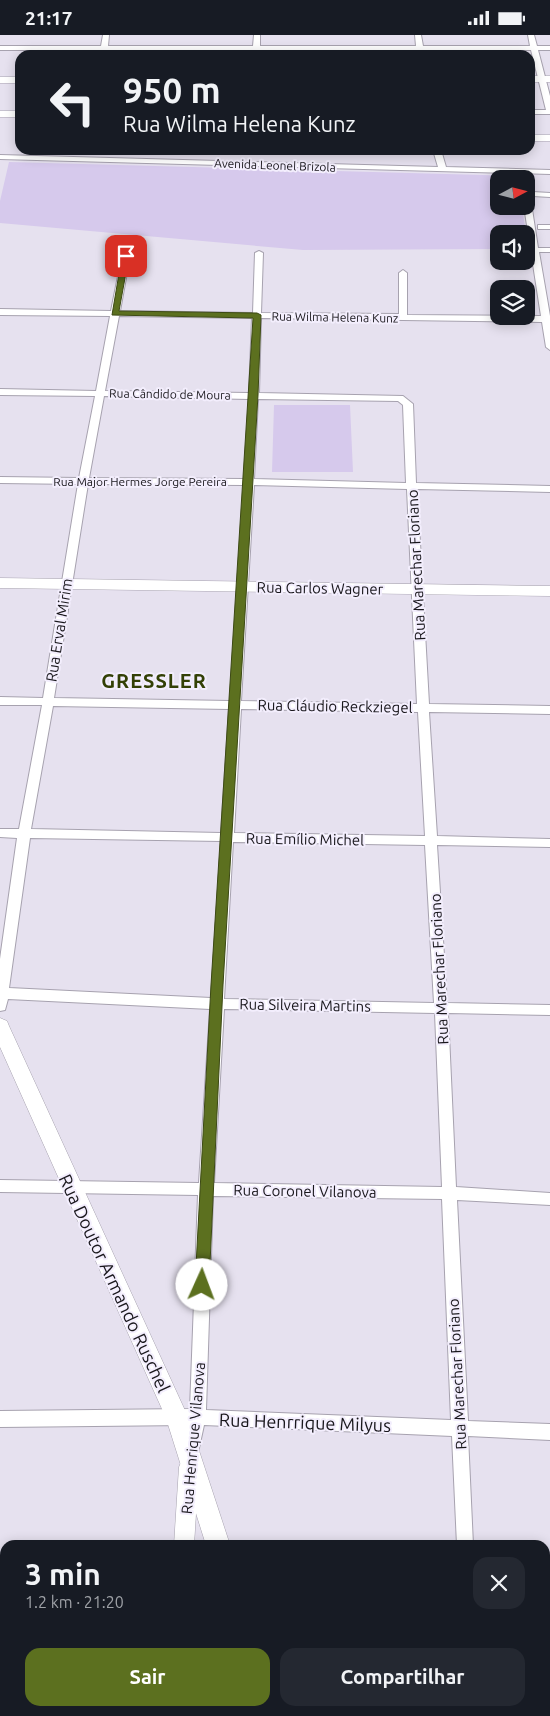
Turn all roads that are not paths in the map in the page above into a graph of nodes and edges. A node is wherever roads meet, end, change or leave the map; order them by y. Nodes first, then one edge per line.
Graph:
1 (106, 35) edge
2 (257, 35) edge
3 (418, 35) edge
4 (531, 35) edge
5 (534, 47) junction
6 (0, 48) edge
7 (550, 48) edge
8 (52, 50) edge
9 (103, 50) edge
10 (256, 50) edge
11 (420, 50) edge
12 (448, 50) edge
13 (546, 79) edge
14 (0, 80) edge
15 (15, 80) edge
16 (550, 111) edge
17 (535, 112) edge
18 (0, 114) edge
19 (15, 114) edge
20 (535, 138) edge
21 (550, 138) edge
22 (86, 155) edge
23 (438, 155) edge
24 (0, 157) edge
25 (86, 159) junction
26 (443, 170) junction
27 (550, 172) edge
28 (490, 173) edge
29 (535, 174) edge
30 (536, 195) dead end
31 (550, 195) edge
32 (535, 250) edge
33 (550, 250) edge
34 (259, 253) dead end
35 (535, 255) edge
36 (126, 256) dead end
37 (403, 273) dead end
38 (0, 312) edge
39 (114, 314) junction
40 (257, 315) junction
41 (403, 317) junction
42 (547, 319) edge
43 (550, 347) edge
44 (0, 392) edge
45 (99, 393) junction
46 (254, 395) junction
47 (400, 398) joint
48 (0, 480) edge
49 (83, 481) junction
50 (248, 482) junction
51 (412, 486) junction
52 (550, 489) edge
53 (0, 583) edge
54 (66, 584) junction
55 (241, 586) junction
56 (416, 589) junction
57 (550, 591) edge
58 (0, 701) edge
59 (48, 701) junction
60 (235, 705) junction
61 (423, 707) junction
62 (550, 709) edge
63 (0, 833) edge
64 (24, 834) junction
65 (226, 837) junction
66 (432, 841) junction
67 (550, 843) edge
68 (1, 998) edge
69 (216, 1004) junction
70 (441, 1008) junction
71 (550, 1010) edge
72 (0, 1026) edge
73 (0, 1186) edge
74 (72, 1188) junction
75 (206, 1190) junction
76 (448, 1193) junction
77 (550, 1199) edge
78 (176, 1417) junction
79 (198, 1417) junction
80 (0, 1419) edge
81 (460, 1428) junction
82 (550, 1432) edge
83 (190, 1456) junction
84 (184, 1540) edge
85 (216, 1540) edge
86 (465, 1540) edge

1 - 9 street
2 - 10 street
3 - 11 street
4 - 5 street
5 - 7 street
5 - 12 street
5 - 13 street
6 - 8 street
13 - 16 street
14 - 15 street
16 - 17 street
18 - 19 street
20 - 21 street
22 - 25 street
23 - 26 street
24 - 25 street, Avenida Leonel Brizola
25 - 26 street, Avenida Leonel Brizola
26 - 28 street, Avenida Leonel Brizola
27 - 29 street, Avenida Leonel Brizola
30 - 31 street
32 - 33 street
34 - 40 street, Rua Henrique Vilanova
35 - 42 street
36 - 39 street, Rua Erval Mirim
37 - 41 street
38 - 39 street, Rua Wilma Helena Kunz
39 - 40 street, Rua Wilma Helena Kunz
39 - 45 street, Rua Erval Mirim
40 - 41 street, Rua Wilma Helena Kunz
40 - 46 street, Rua Henrique Vilanova
41 - 42 street, Rua Wilma Helena Kunz
42 - 43 street
44 - 45 street, Rua Cândido de Moura
45 - 46 street, Rua Cândido de Moura
45 - 49 street, Rua Erval Mirim
46 - 47 street, Rua Cândido de Moura
46 - 50 street, Rua Henrique Vilanova
47 - 51 street, Rua Marechar Floriano
48 - 49 street, Rua Major Hermes Jorge Pereira
49 - 50 street, Rua Major Hermes Jorge Pereira
49 - 54 street, Rua Erval Mirim
50 - 51 street, Rua Major Hermes Jorge Pereira
50 - 55 street, Rua Henrique Vilanova
51 - 52 street, Rua Major Hermes Jorge Pereira
51 - 56 street, Rua Marechar Floriano
53 - 54 main road, Rua Carlos Wagner
54 - 55 main road, Rua Carlos Wagner
54 - 59 street, Rua Erval Mirim
55 - 56 main road, Rua Carlos Wagner
55 - 60 street, Rua Henrique Vilanova
56 - 57 main road, Rua Carlos Wagner
56 - 61 street, Rua Marechar Floriano
58 - 59 street, Rua Cláudio Reckziegel
59 - 60 street, Rua Cláudio Reckziegel
59 - 64 street, Rua Erval Mirim
60 - 61 street, Rua Cláudio Reckziegel
60 - 65 street, Rua Henrique Vilanova
61 - 62 street, Rua Cláudio Reckziegel
61 - 66 street, Rua Marechar Floriano
63 - 64 street, Rua Emílio Michel
64 - 65 street, Rua Emílio Michel
64 - 68 street, Rua Erval Mirim
65 - 66 street, Rua Emílio Michel
65 - 69 street, Rua Henrique Vilanova
66 - 67 street, Rua Emílio Michel
66 - 70 street, Rua Marechar Floriano
68 - 69 street, Rua Silveira Martins
69 - 70 street, Rua Silveira Martins
69 - 75 street, Rua Henrique Vilanova
70 - 71 street, Rua Silveira Martins
70 - 76 street, Rua Marechar Floriano
72 - 74 main road, Rua Doutor Armando Ruschel
73 - 74 street, Rua Coronel Vilanova
74 - 75 street, Rua Coronel Vilanova
74 - 78 main road, Rua Doutor Armando Ruschel
75 - 76 street, Rua Coronel Vilanova
75 - 79 street, Rua Henrique Vilanova
76 - 77 street, Rua Coronel Vilanova
76 - 81 street, Rua Marechar Floriano
78 - 79 street, Rua Henrrique Milyus
78 - 80 street, Rua Henrrique Milyus
78 - 83 main road, Rua Doutor Armando Ruschel
79 - 81 street, Rua Henrrique Milyus
79 - 83 street, Rua Henrique Vilanova
81 - 82 street, Rua Henrrique Milyus
81 - 86 street, Rua Marechar Floriano
83 - 84 street, Rua Henrique Vilanova
83 - 85 main road, Rua Doutor Armando Ruschel

